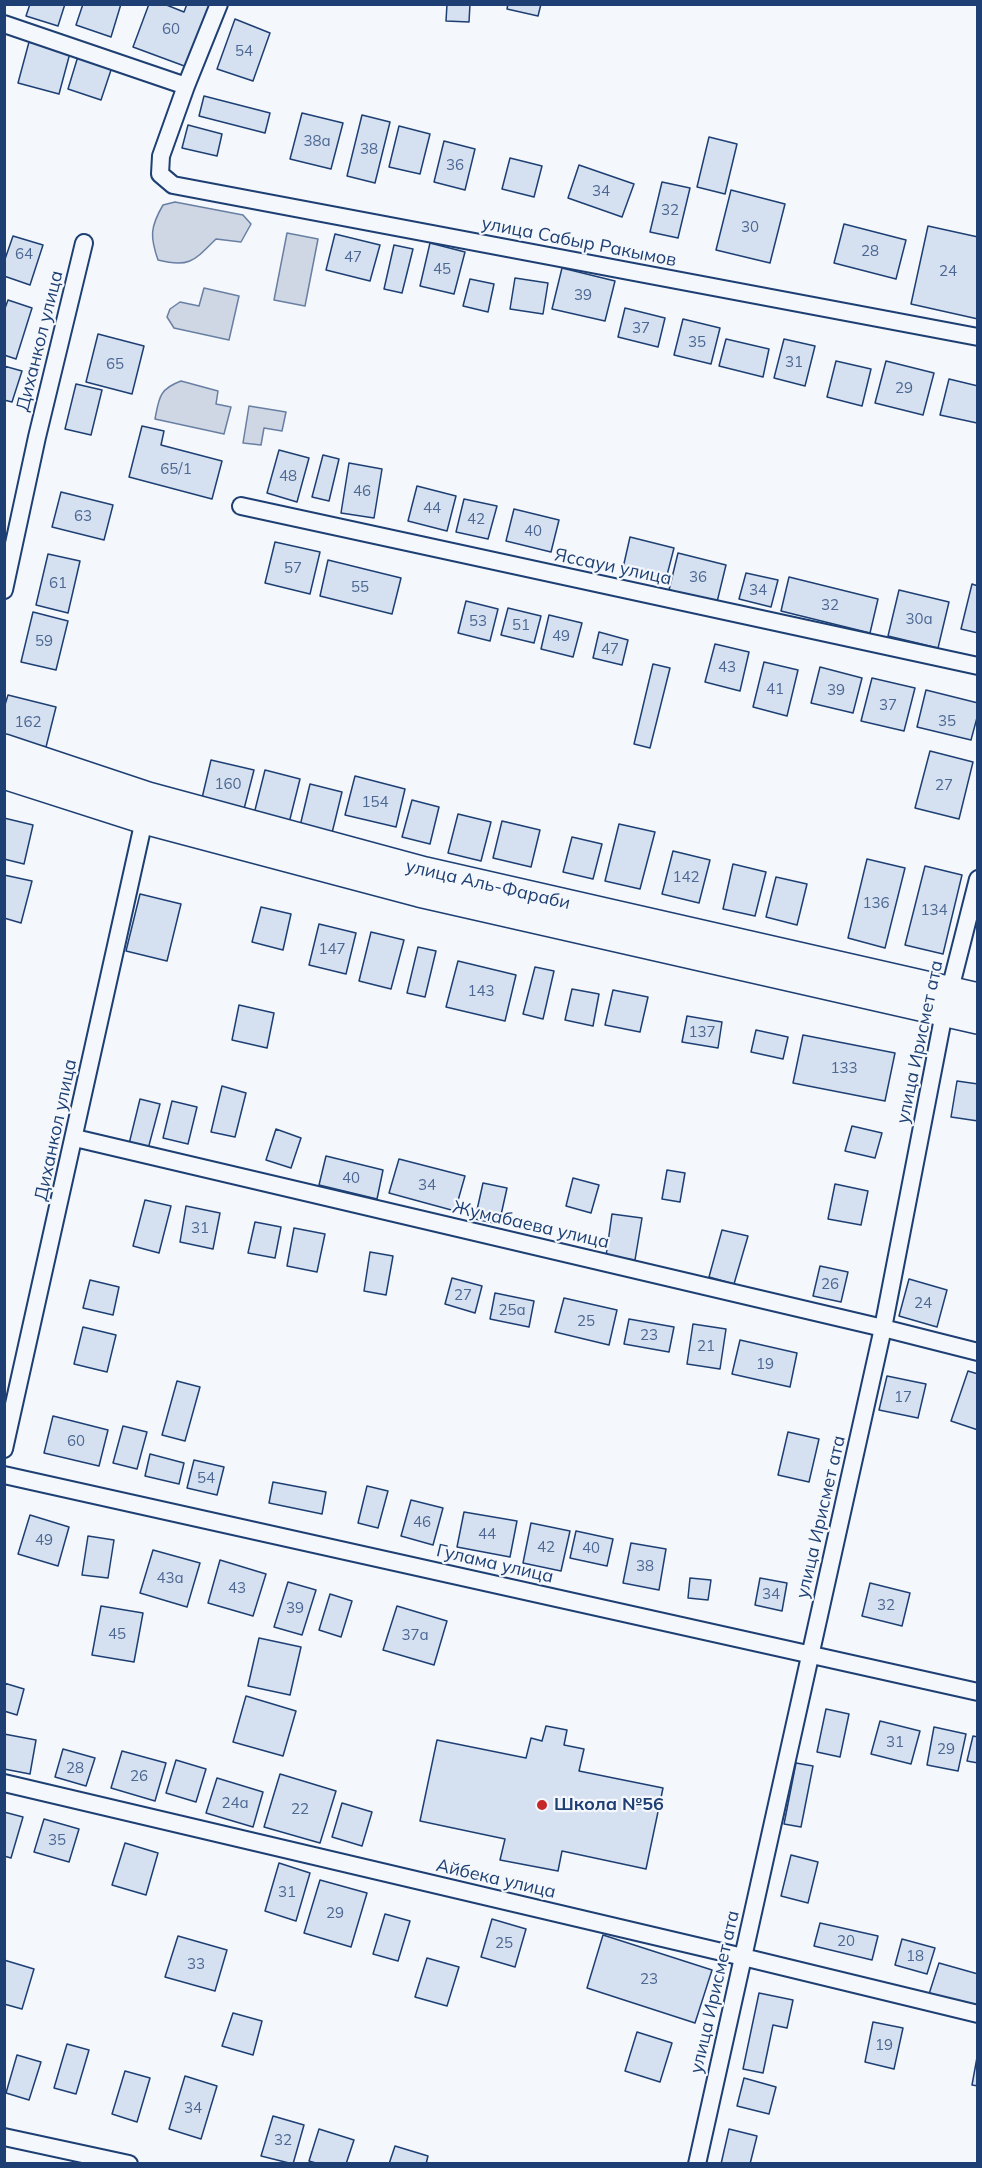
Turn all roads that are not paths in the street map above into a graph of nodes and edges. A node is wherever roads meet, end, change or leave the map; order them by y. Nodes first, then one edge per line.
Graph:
1 (219, 4) edge
2 (4, 24) edge
3 (186, 86) junction
4 (84, 243) dead end
5 (978, 338) edge
6 (241, 506) dead end
7 (4, 590) edge
8 (978, 666) edge
9 (4, 748) edge
10 (4, 775) edge
11 (144, 820) junction
12 (978, 879) edge
13 (978, 997) edge
14 (947, 1002) junction
15 (978, 1020) edge
16 (75, 1138) junction
17 (884, 1328) junction
18 (978, 1352) edge
19 (4, 1449) edge
20 (4, 1475) edge
21 (810, 1655) junction
22 (978, 1692) edge
23 (4, 1783) edge
24 (743, 1957) junction
25 (978, 2014) edge
26 (4, 2137) edge
27 (129, 2163) edge
28 (697, 2163) edge

1 - 3 street
2 - 3 street
3 - 5 street, улица Сабыр Ракымов
4 - 7 street, Диханкол улица
6 - 8 street, Яссауи улица
9 - 14 main road, улица Аль-Фараби
10 - 11 main road, улица Аль-Фараби
11 - 14 main road, улица Аль-Фараби
11 - 16 street, Диханкол улица
12 - 14 street, улица Ирисмет ата
13 - 14 main road, улица Аль-Фараби
14 - 15 main road, улица Аль-Фараби
14 - 17 street, улица Ирисмет ата
16 - 17 street, Жумабаева улица
16 - 19 street, Диханкол улица
17 - 18 street, Жумабаева улица
17 - 21 street, улица Ирисмет ата
20 - 21 street, Гулама улица
21 - 22 street, Гулама улица
21 - 24 street, улица Ирисмет ата
23 - 24 street, Айбека улица
24 - 25 street, Айбека улица
24 - 28 street, улица Ирисмет ата
26 - 27 street

